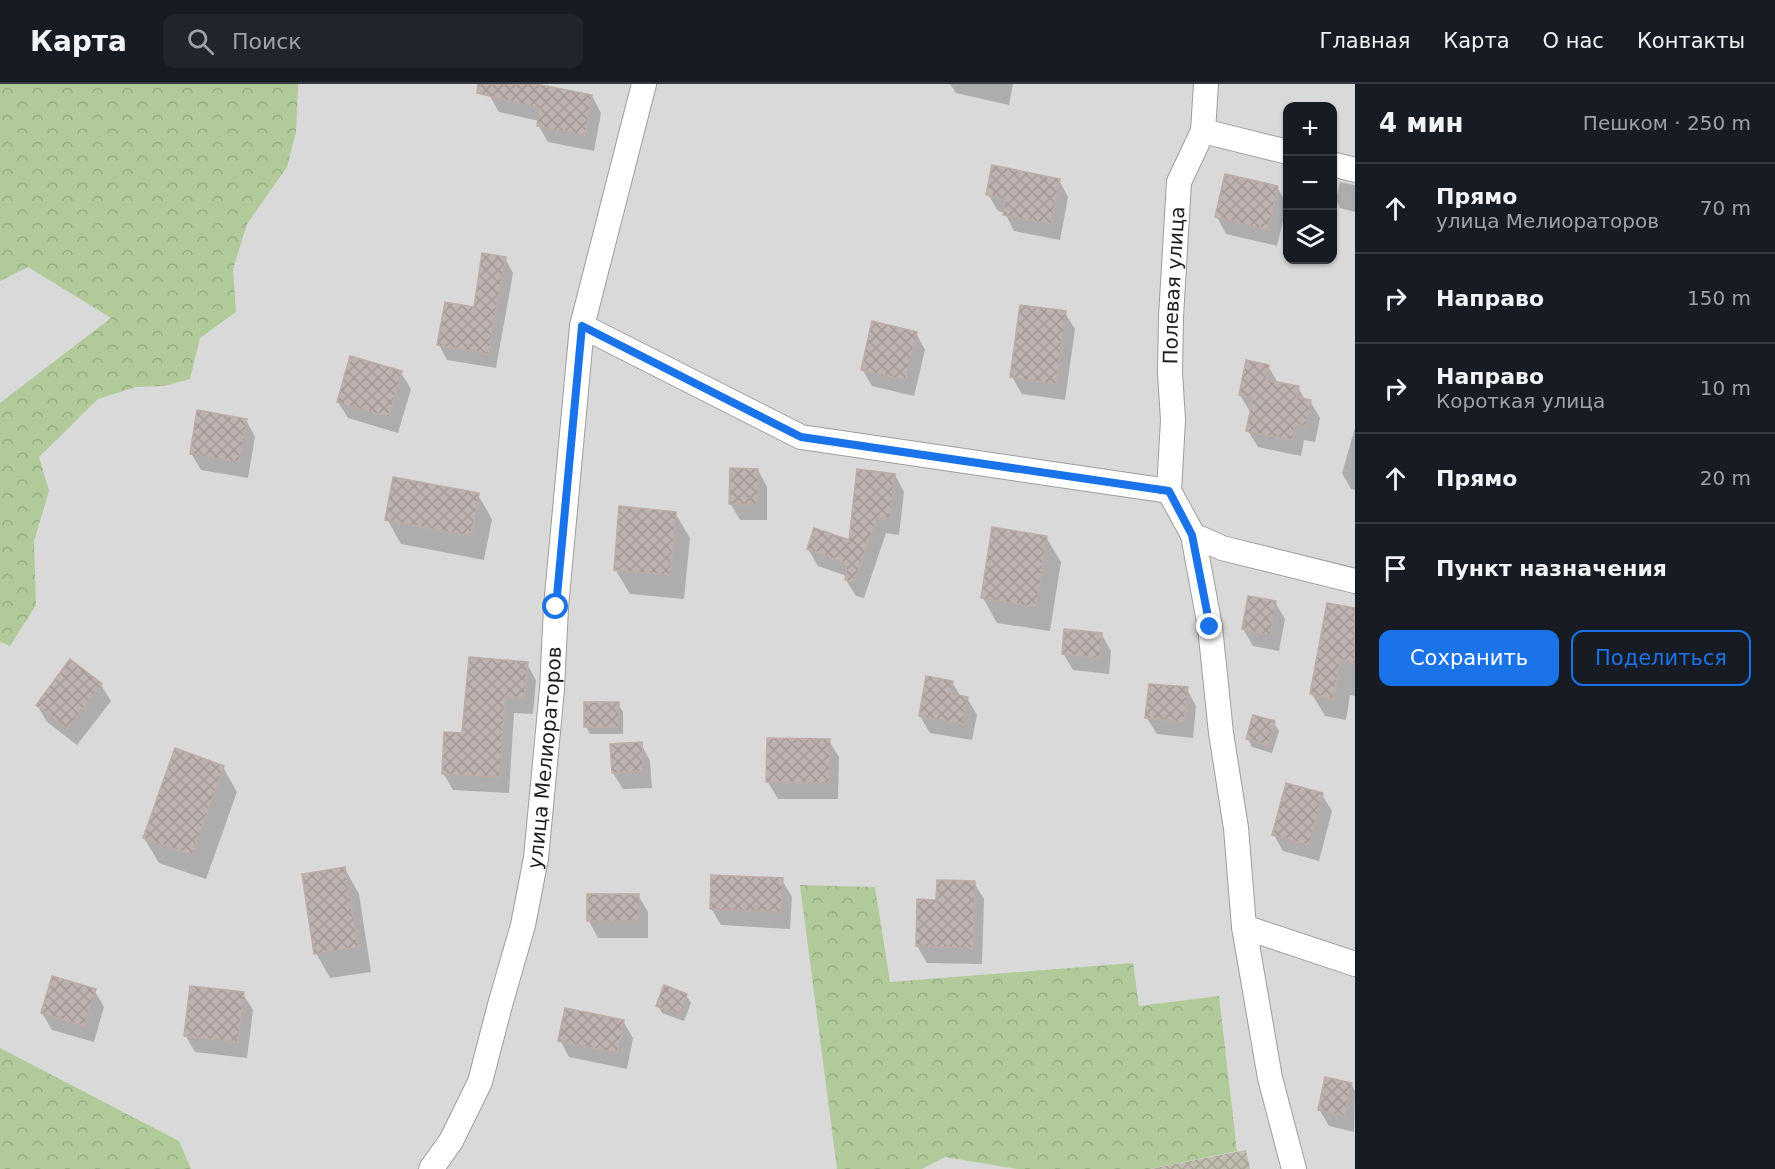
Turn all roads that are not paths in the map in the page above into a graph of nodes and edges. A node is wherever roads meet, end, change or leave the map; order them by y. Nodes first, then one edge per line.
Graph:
1 (644, 84) edge
2 (1206, 84) edge
3 (1203, 131) junction
4 (1283, 152) edge
5 (1337, 165) edge
6 (1355, 170) edge
7 (582, 326) junction
8 (1169, 491) junction
9 (1192, 535) junction
10 (1355, 581) edge
11 (1244, 927) junction
12 (1355, 964) edge
13 (431, 1169) edge
14 (1294, 1169) edge

1 - 7 street, улица Мелиораторов
2 - 3 street, Полевая улица
3 - 4 street
3 - 8 street, Полевая улица
5 - 6 street
7 - 8 street
7 - 13 street, улица Мелиораторов
8 - 9 street
9 - 10 street
9 - 11 street
11 - 12 street
11 - 14 street

